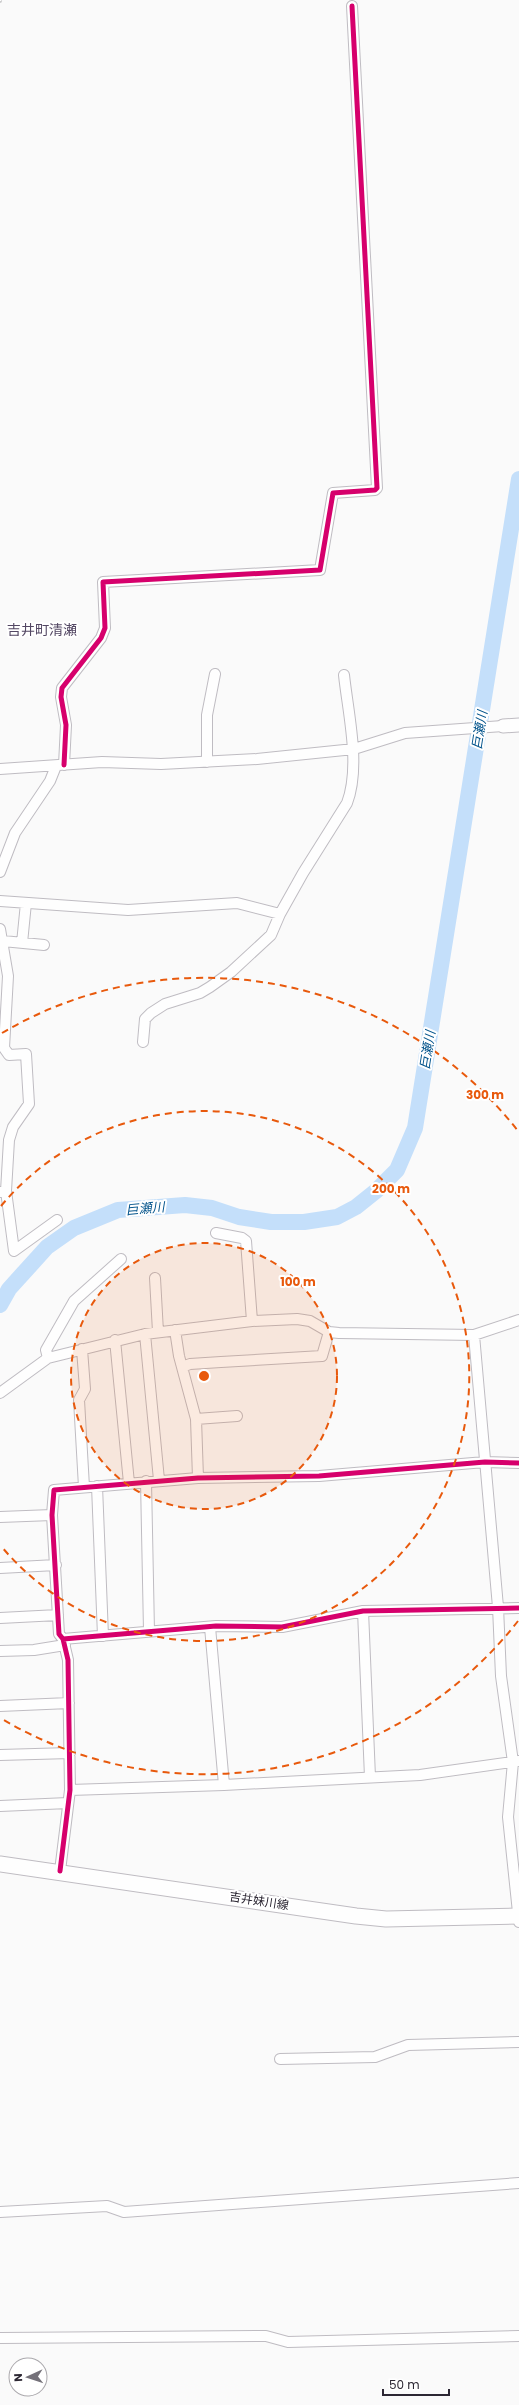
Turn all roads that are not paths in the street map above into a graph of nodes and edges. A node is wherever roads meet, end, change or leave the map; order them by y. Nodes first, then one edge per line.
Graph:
1 (352, 6) dead end
2 (215, 674) dead end
3 (344, 674) dead end
4 (519, 725) edge
5 (503, 726) joint
6 (354, 749) junction
7 (207, 762) junction
8 (60, 766) junction
9 (0, 769) edge
10 (0, 872) edge
11 (0, 901) edge
12 (26, 903) junction
13 (280, 914) junction
14 (0, 929) edge
15 (3, 941) junction
16 (22, 943) junction
17 (44, 945) dead end
18 (4, 969) edge
19 (143, 1042) dead end
20 (3, 1191) edge
21 (57, 1220) dead end
22 (216, 1233) dead end
23 (121, 1259) dead end
24 (155, 1278) dead end
25 (519, 1320) edge
26 (252, 1321) junction
27 (175, 1330) junction
28 (158, 1332) junction
29 (329, 1332) junction
30 (145, 1334) junction
31 (474, 1335) junction
32 (115, 1340) junction
33 (82, 1349) junction
34 (48, 1358) junction
35 (182, 1367) junction
36 (0, 1393) edge
37 (237, 1416) dead end
38 (196, 1419) junction
39 (485, 1462) junction
40 (519, 1463) edge
41 (198, 1478) junction
42 (159, 1480) junction
43 (146, 1482) junction
44 (128, 1483) junction
45 (97, 1486) junction
46 (84, 1487) junction
47 (52, 1515) junction
48 (0, 1517) edge
49 (56, 1565) junction
50 (0, 1568) edge
51 (498, 1607) junction
52 (519, 1608) edge
53 (363, 1611) junction
54 (58, 1614) junction
55 (0, 1618) edge
56 (210, 1627) junction
57 (149, 1631) junction
58 (103, 1636) junction
59 (64, 1642) junction
60 (0, 1651) edge
61 (69, 1703) junction
62 (0, 1706) edge
63 (70, 1753) junction
64 (0, 1755) edge
65 (516, 1762) edge
66 (370, 1777) junction
67 (224, 1785) junction
68 (70, 1790) junction
69 (68, 1803) junction
70 (0, 1806) edge
71 (0, 1864) edge
72 (60, 1871) junction
73 (519, 1918) edge
74 (519, 2042) edge
75 (280, 2059) dead end
76 (519, 2183) edge
77 (0, 2212) edge
78 (519, 2336) edge
79 (0, 2338) edge

1 - 8 street
2 - 7 street
3 - 6 street
4 - 5 street
5 - 6 street
6 - 7 street
6 - 13 street
7 - 8 street
8 - 9 street
8 - 10 street
11 - 12 street
12 - 13 street
12 - 16 street
13 - 19 street
14 - 15 street
15 - 16 street
15 - 18 street
16 - 17 street
18 - 20 street
20 - 21 street
22 - 26 street
23 - 34 street
24 - 28 street
25 - 31 street
26 - 27 street
26 - 29 street
27 - 28 street
27 - 35 street
28 - 30 street
29 - 31 street
29 - 35 street
30 - 32 street
30 - 42 street
31 - 39 street
32 - 33 street
32 - 44 street
33 - 34 street
33 - 46 street
34 - 36 street
35 - 38 street
37 - 38 street
38 - 41 street
39 - 40 street
39 - 41 street
39 - 51 street
41 - 42 street
42 - 43 street
43 - 44 street
43 - 57 street
44 - 45 street
45 - 46 street
45 - 58 street
46 - 47 street
47 - 48 street
47 - 49 street
49 - 50 street
49 - 54 street
51 - 52 street
51 - 53 street
51 - 65 street
53 - 56 street
53 - 66 street
54 - 55 street
54 - 59 street
56 - 57 street
56 - 67 street
57 - 58 street
58 - 59 street
59 - 60 street
59 - 61 street
61 - 62 street
61 - 63 street
63 - 64 street
63 - 68 street
65 - 66 street
65 - 73 street
66 - 67 street
67 - 68 street
68 - 69 street
69 - 70 street
69 - 72 street
71 - 72 main road, 吉井妹川線
72 - 73 main road, 吉井妹川線
74 - 75 street
76 - 77 street
78 - 79 street

